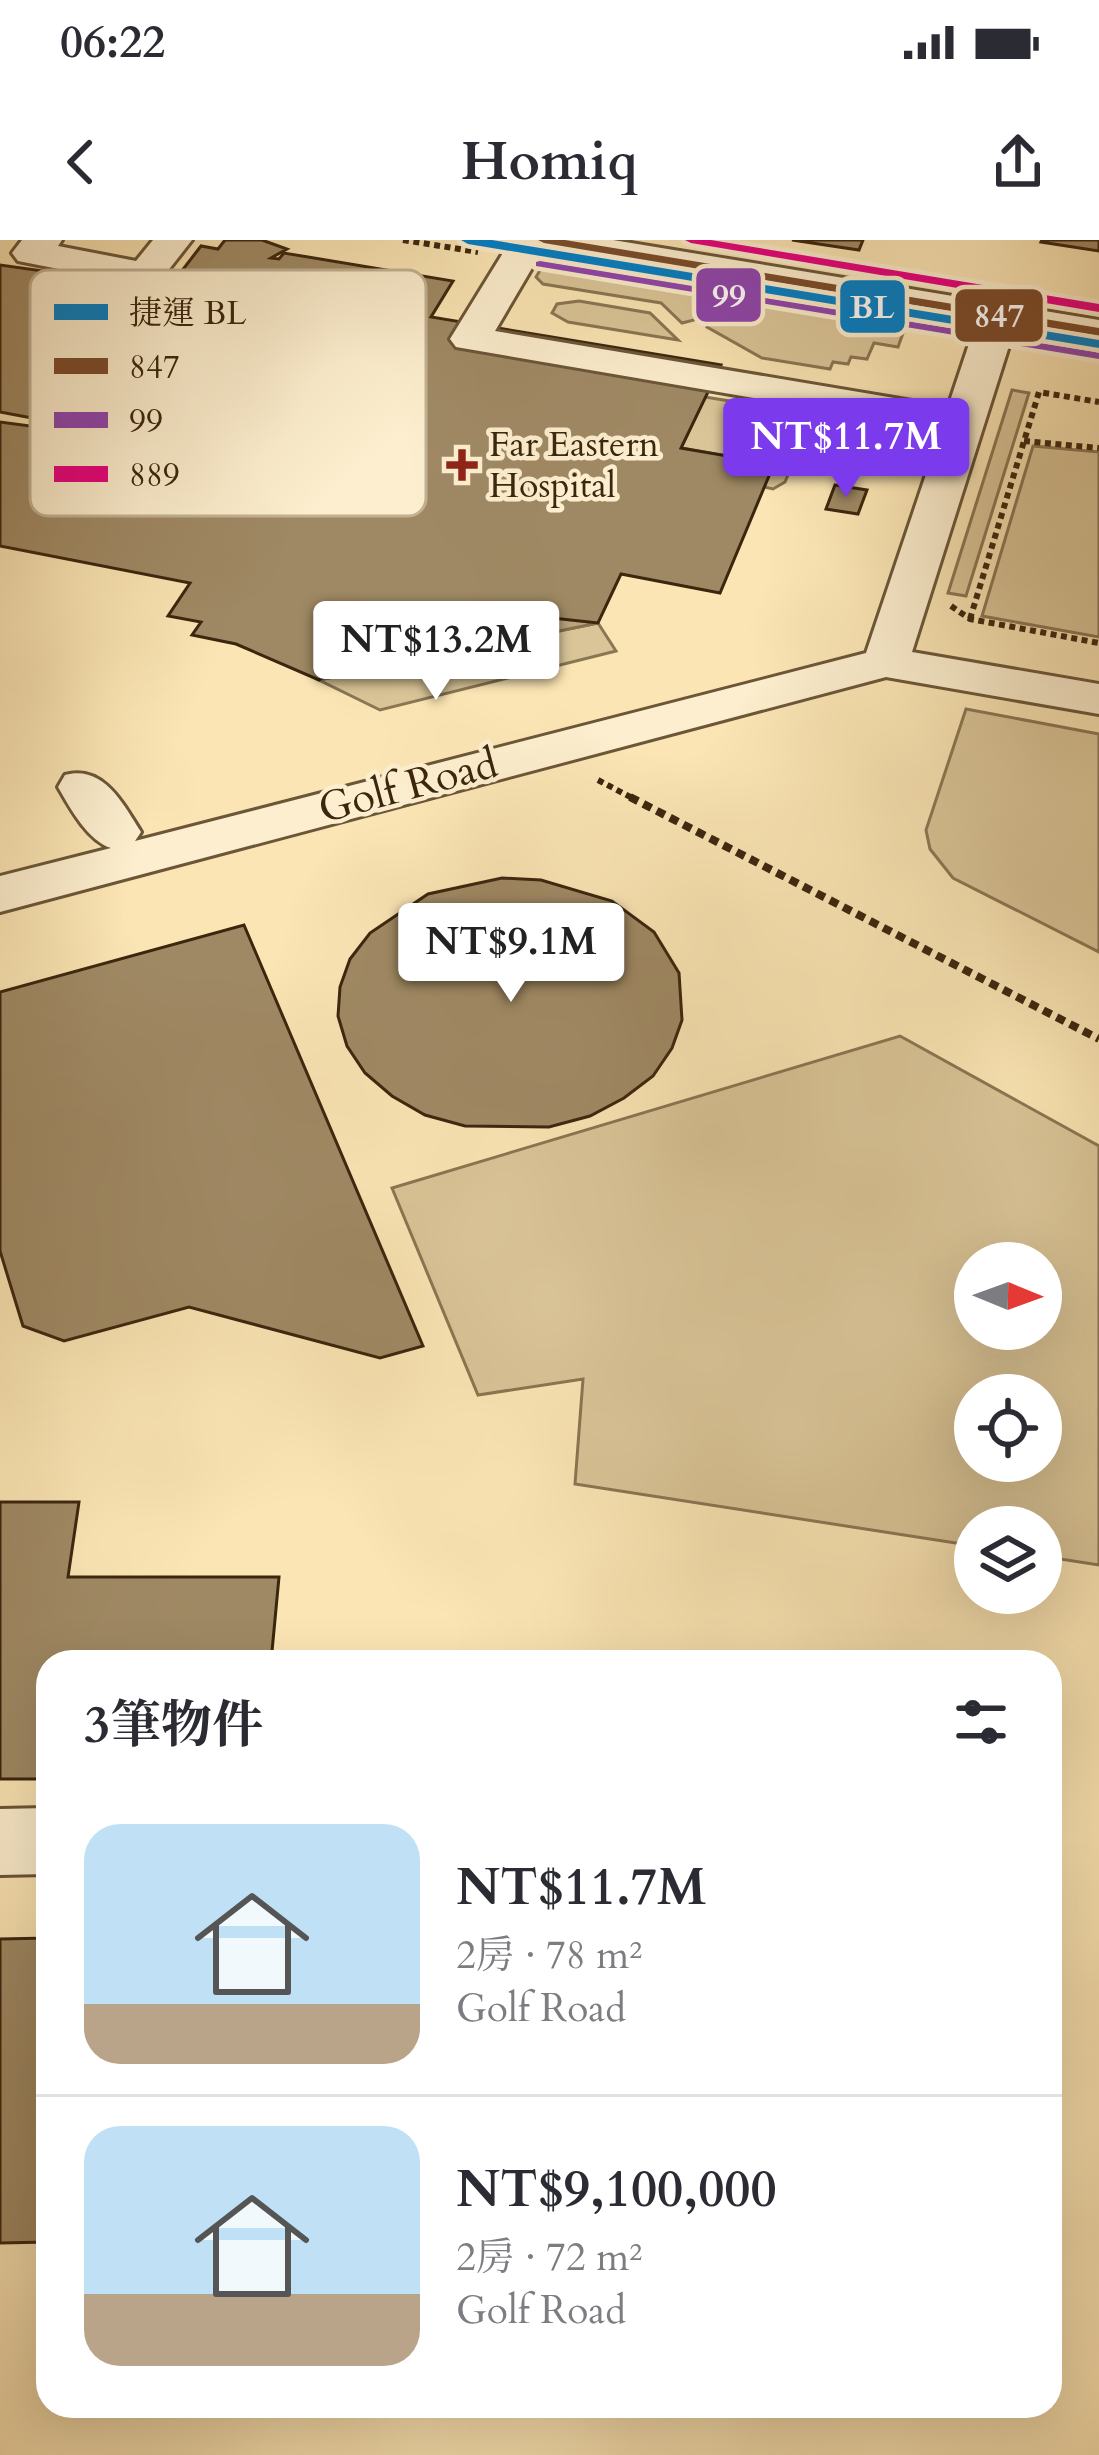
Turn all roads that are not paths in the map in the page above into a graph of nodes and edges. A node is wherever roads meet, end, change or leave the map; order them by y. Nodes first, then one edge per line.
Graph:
1 (43, 240) edge
2 (173, 240) edge
3 (530, 240) edge
4 (544, 240) edge
5 (123, 270) edge
6 (149, 270) edge
7 (999, 315) junction
8 (1099, 332) edge
9 (964, 422) junction
10 (891, 647) junction
11 (1099, 669) edge
12 (1099, 698) edge
13 (82, 787) dead end
14 (116, 832) junction
15 (0, 862) edge
16 (0, 894) edge
17 (36, 1841) edge
18 (0, 1842) edge

1 - 5 street
2 - 6 street
3 - 9 street
4 - 7 street
7 - 8 street
7 - 9 street
9 - 10 street
10 - 11 street, Golf Road
10 - 12 street, Golf Road
10 - 14 street, Golf Road
10 - 16 street, Golf Road
13 - 14 street
14 - 15 street, Golf Road
17 - 18 street

